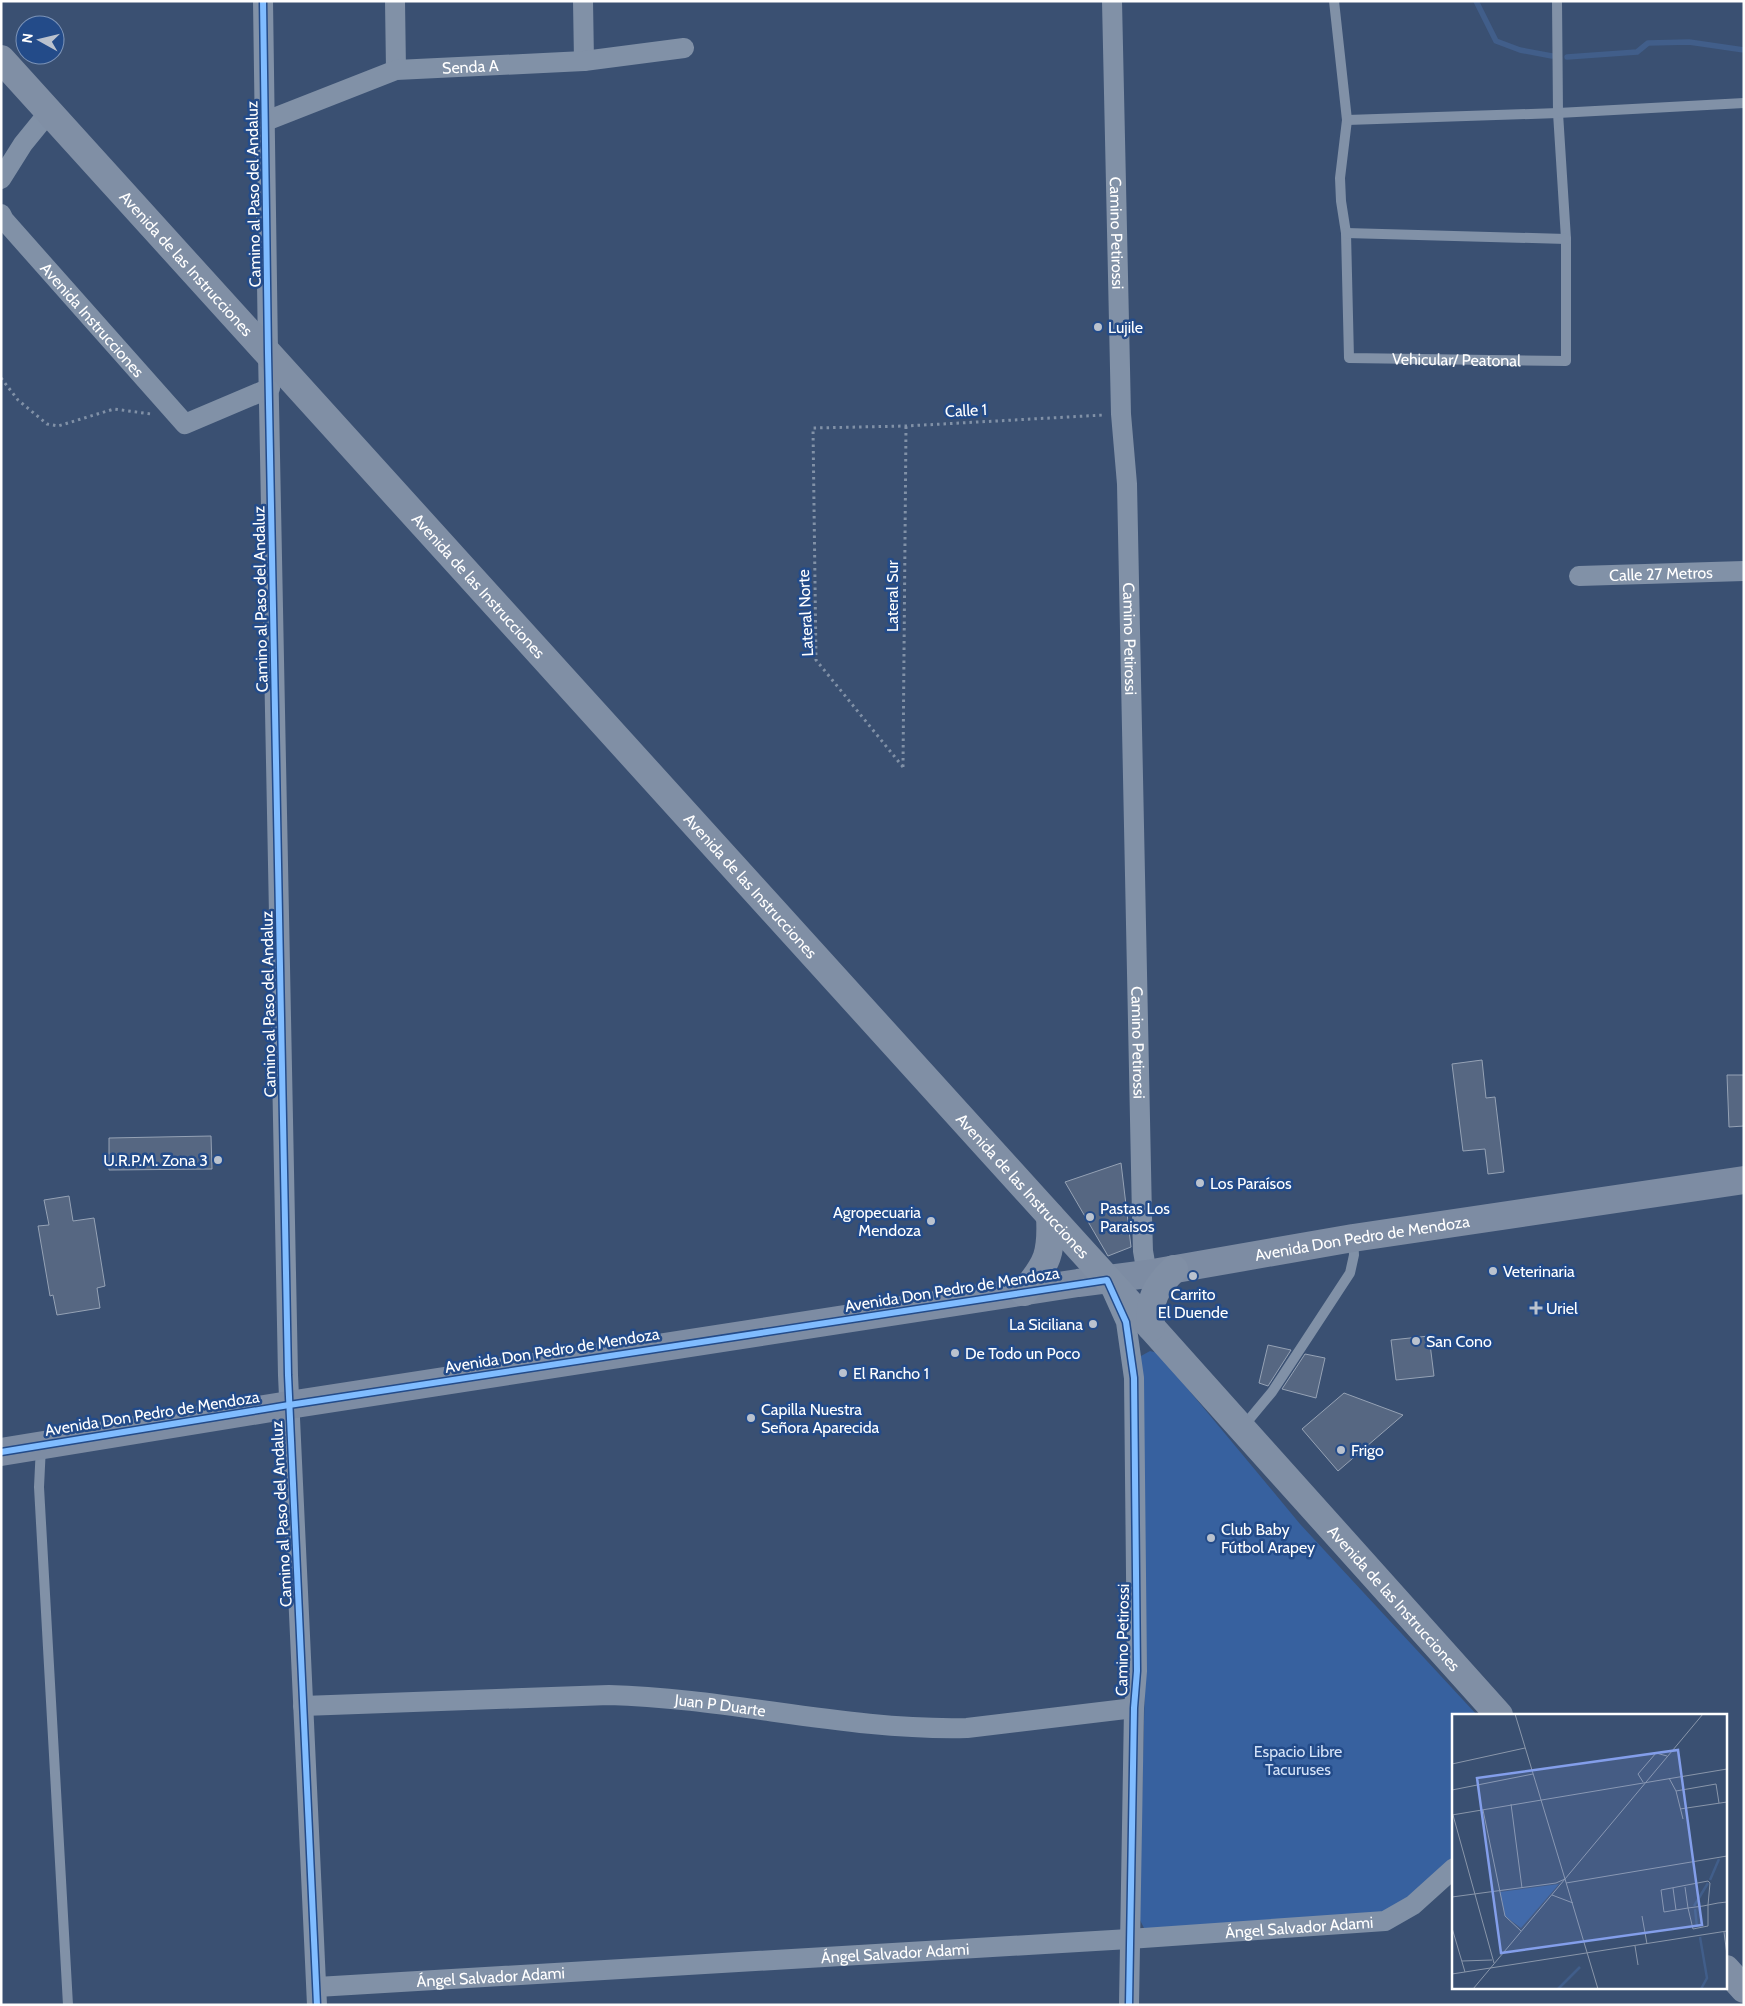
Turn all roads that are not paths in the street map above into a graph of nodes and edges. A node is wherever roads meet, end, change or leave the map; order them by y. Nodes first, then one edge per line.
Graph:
1 (264, 1) edge
2 (394, 1) edge
3 (583, 1) edge
4 (1112, 1) edge
5 (1334, 1) edge
6 (1557, 1) edge
7 (684, 48) dead end
8 (1, 59) edge
9 (584, 62) junction
10 (396, 70) junction
11 (1744, 103) edge
12 (49, 112) junction
13 (1558, 113) junction
14 (1348, 120) junction
15 (266, 121) junction
16 (1, 179) edge
17 (1, 214) edge
18 (1346, 234) junction
19 (1566, 240) junction
20 (268, 353) junction
21 (270, 388) junction
22 (1744, 571) edge
23 (1579, 576) dead end
24 (1744, 1180) edge
25 (1050, 1216) junction
26 (1353, 1238) junction
27 (1174, 1270) junction
28 (1147, 1274) junction
29 (1107, 1280) junction
30 (1024, 1292) junction
31 (1151, 1327) junction
32 (290, 1405) junction
33 (1241, 1428) junction
34 (41, 1445) junction
35 (1, 1452) edge
36 (303, 1706) junction
37 (1134, 1708) junction
38 (1498, 1714) edge
39 (1452, 1870) edge
40 (1129, 1939) junction
41 (1728, 1971) edge
42 (1744, 1989) edge
43 (317, 1996) edge
44 (68, 2005) edge
45 (1129, 2005) edge

1 - 15 street, Camino al Paso del Andaluz
2 - 10 street
3 - 9 street
4 - 28 street, Camino Petirossi
5 - 14 lane, Vehicular/ Peatonal
6 - 13 lane, Vehicular/ Peatonal
7 - 9 street, Senda A
8 - 12 main road, Avenida de las Instrucciones
9 - 10 street, Senda A
10 - 15 street, Senda A
11 - 13 lane
12 - 16 street
12 - 20 main road, Avenida de las Instrucciones
13 - 14 lane
13 - 19 lane, Vehicular/ Peatonal
14 - 18 lane, Vehicular/ Peatonal
15 - 20 street, Camino al Paso del Andaluz
17 - 21 street, Avenida Instrucciones
18 - 19 lane
18 - 19 lane, Vehicular/ Peatonal
20 - 21 street, Camino al Paso del Andaluz
20 - 25 main road, Avenida de las Instrucciones
21 - 32 street, Camino al Paso del Andaluz
22 - 23 street, Calle 27 Metros
24 - 26 street, Avenida Don Pedro de Mendoza
25 - 29 main road, Avenida de las Instrucciones
25 - 30 main road
26 - 27 street, Avenida Don Pedro de Mendoza
26 - 33 lane
27 - 28 street, Avenida Don Pedro de Mendoza
27 - 31 main road
28 - 29 street, Avenida Don Pedro de Mendoza
29 - 30 street, Avenida Don Pedro de Mendoza
29 - 31 main road, Avenida de las Instrucciones
29 - 37 street, Camino Petirossi
30 - 32 street, Avenida Don Pedro de Mendoza
31 - 33 main road, Avenida de las Instrucciones
32 - 34 street, Avenida Don Pedro de Mendoza
32 - 36 street, Camino al Paso del Andaluz
33 - 38 main road, Avenida de las Instrucciones
34 - 35 street, Avenida Don Pedro de Mendoza
34 - 44 lane
36 - 37 street, Juan P Duarte
36 - 43 street, Camino al Paso del Andaluz
37 - 40 street, Camino Petirossi
39 - 40 street, Ángel Salvador Adami
40 - 43 street, Ángel Salvador Adami
40 - 45 street, Camino Petirossi
41 - 42 main road

